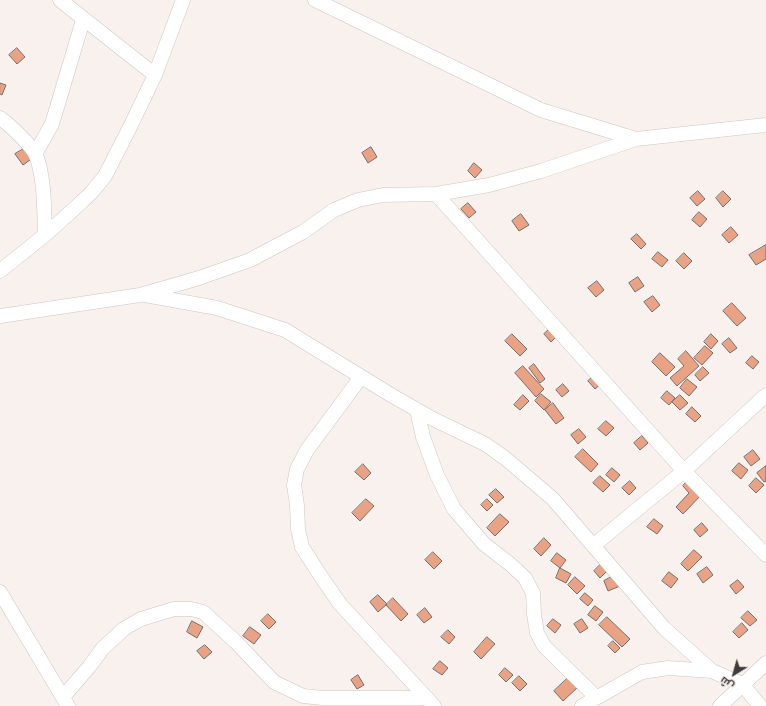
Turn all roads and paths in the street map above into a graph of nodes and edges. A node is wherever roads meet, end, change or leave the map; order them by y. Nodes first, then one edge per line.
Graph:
1 (60, 0) edge
2 (183, 0) edge
3 (315, 0) edge
4 (83, 20) junction
5 (155, 75) junction
6 (0, 118) edge
7 (766, 125) edge
8 (636, 140) junction
9 (35, 154) junction
10 (436, 194) junction
11 (45, 235) junction
12 (0, 271) edge
13 (140, 295) junction
14 (0, 316) edge
15 (361, 377) junction
16 (766, 395) edge
17 (417, 410) junction
18 (684, 471) junction
19 (594, 545) junction
20 (766, 555) edge
21 (0, 592) edge
22 (766, 663) edge
23 (712, 671) junction
24 (742, 684) junction
25 (596, 697) junction
26 (66, 702) edge
27 (431, 702) edge
28 (582, 706) edge
29 (720, 706) edge
30 (760, 706) edge

1 - 4 street
2 - 5 street
3 - 8 street
4 - 5 street
4 - 9 street
5 - 11 street
6 - 9 street
7 - 8 street
8 - 10 street
9 - 11 street
10 - 13 street
10 - 18 street
11 - 12 street
13 - 14 street
13 - 15 street
15 - 17 street
15 - 27 street
16 - 18 street
17 - 19 street
17 - 25 street
18 - 19 street
18 - 20 street
19 - 23 street
21 - 26 street
22 - 24 street
23 - 24 street
23 - 25 street
24 - 29 street
24 - 30 street
25 - 28 street
26 - 27 street

